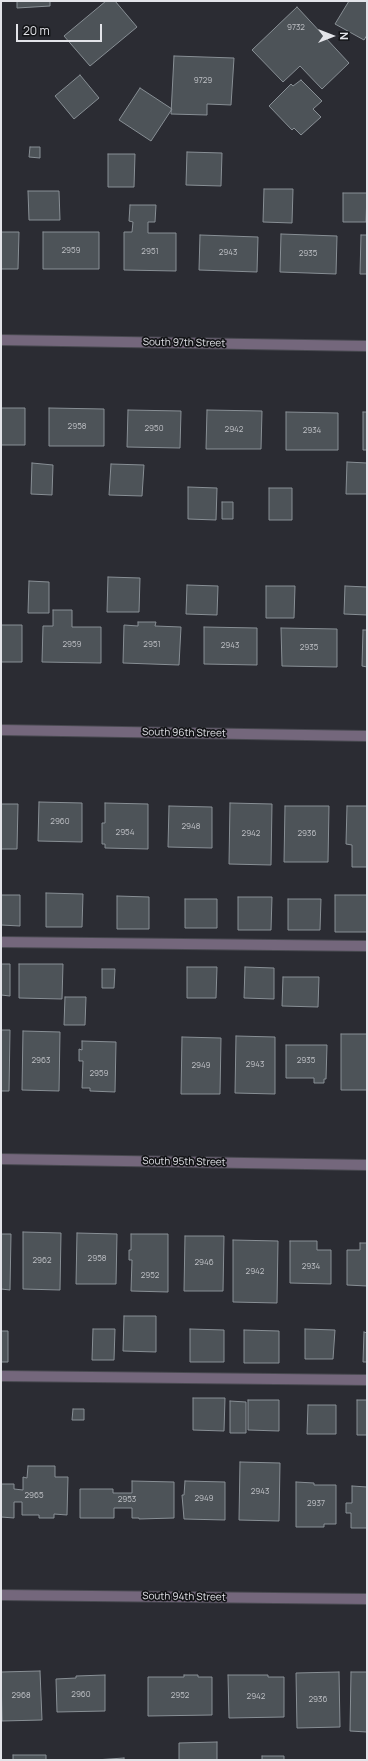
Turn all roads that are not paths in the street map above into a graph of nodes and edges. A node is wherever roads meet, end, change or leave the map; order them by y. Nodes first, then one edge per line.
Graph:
1 (1, 340) edge
2 (367, 346) edge
3 (1, 730) edge
4 (367, 736) edge
5 (1, 942) edge
6 (367, 946) edge
7 (1, 1159) edge
8 (367, 1165) edge
9 (1, 1376) edge
10 (367, 1380) edge
11 (1, 1595) edge
12 (367, 1599) edge

1 - 2 street, South 97th Street
3 - 4 street, South 96th Street
5 - 6 street
7 - 8 street, South 95th Street
9 - 10 street
11 - 12 street, South 94th Street

